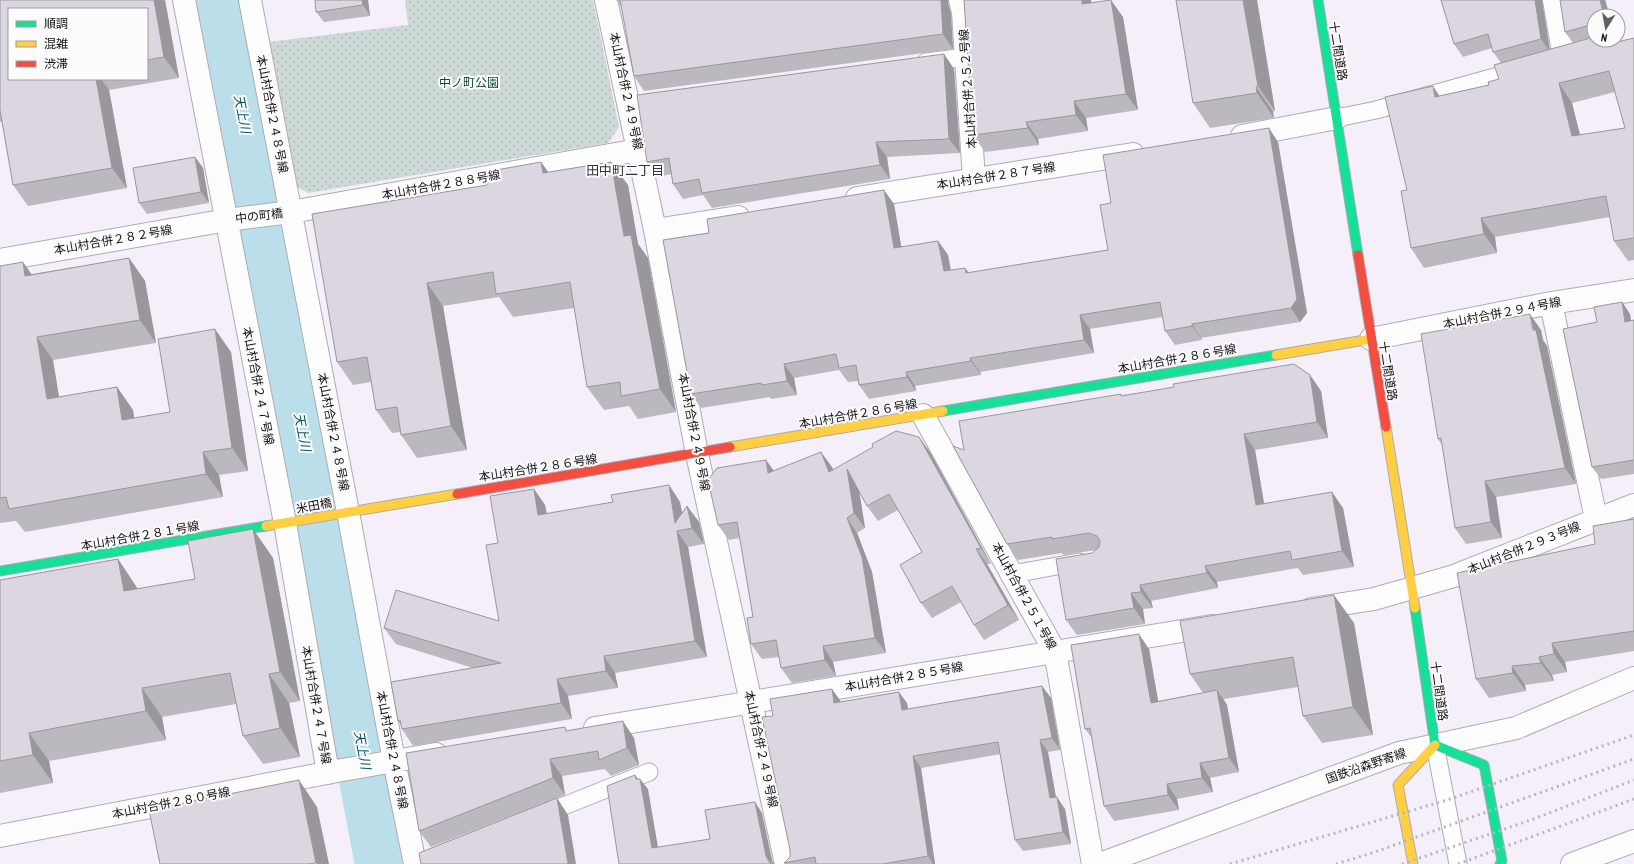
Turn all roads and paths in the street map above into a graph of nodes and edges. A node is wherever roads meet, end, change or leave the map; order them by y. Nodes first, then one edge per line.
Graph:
1 (184, 0) edge
2 (250, 0) edge
3 (606, 0) edge
4 (960, 0) edge
5 (1318, 0) edge
6 (1554, 0) edge
7 (966, 57) junction
8 (1556, 60) joint
9 (911, 64) edge
10 (1337, 118) junction
11 (1224, 139) edge
12 (638, 150) junction
13 (1154, 150) edge
14 (974, 179) junction
15 (834, 202) edge
16 (291, 212) junction
17 (756, 214) edge
18 (226, 220) junction
19 (655, 230) junction
20 (0, 260) edge
21 (1634, 290) edge
22 (1551, 303) junction
23 (1371, 339) junction
24 (923, 415) junction
25 (697, 454) junction
26 (1634, 505) edge
27 (348, 512) junction
28 (1596, 519) junction
29 (285, 523) junction
30 (1093, 560) edge
31 (0, 572) edge
32 (1012, 574) junction
33 (1412, 588) junction
34 (1288, 613) edge
35 (1234, 622) edge
36 (1055, 652) junction
37 (1634, 678) edge
38 (751, 703) junction
39 (572, 732) edge
40 (1435, 745) junction
41 (456, 751) edge
42 (394, 762) junction
43 (335, 771) junction
44 (649, 772) dead end
45 (525, 821) edge
46 (0, 836) edge
47 (1634, 841) edge
48 (421, 862) edge
49 (786, 864) edge
50 (1093, 864) edge
51 (1100, 864) edge
52 (1413, 864) edge
53 (1458, 864) edge
54 (1500, 864) edge
55 (1572, 864) edge

1 - 18 street, 本山村合併２４７号線
2 - 16 street, 本山村合併２４８号線
3 - 12 street, 本山村合併２４９号線
4 - 7 street, 本山村合併２５２号線
5 - 10 street, 十二間道路
6 - 8 street
7 - 9 lane
7 - 14 street, 本山村合併２５２号線
8 - 10 lane
10 - 11 street
10 - 23 street, 十二間道路
12 - 16 street, 本山村合併２８８号線
12 - 19 street, 本山村合併２４９号線
13 - 14 street, 本山村合併２８７号線
14 - 15 street, 本山村合併２８７号線
16 - 18 street, 中の町橋
16 - 27 street, 本山村合併２４８号線
17 - 19 street
18 - 20 street, 本山村合併２８２号線
18 - 29 street, 本山村合併２４７号線
19 - 25 street, 本山村合併２４９号線
21 - 22 street, 本山村合併２９４号線
22 - 23 street, 本山村合併２９４号線
22 - 28 street
23 - 24 street, 本山村合併２８６号線
23 - 33 street, 十二間道路
24 - 25 street, 本山村合併２８６号線
24 - 32 street, 本山村合併２５１号線
25 - 27 street, 本山村合併２８６号線
25 - 38 street, 本山村合併２４９号線
26 - 28 street, 本山村合併２９３号線
27 - 29 street, 米田橋
27 - 42 street, 本山村合併２４８号線
28 - 33 street, 本山村合併２９３号線
29 - 31 street, 本山村合併２８１号線
29 - 43 street, 本山村合併２４７号線
30 - 32 lane
32 - 36 street, 本山村合併２５１号線
33 - 34 street
33 - 40 street, 十二間道路
35 - 36 street, 本山村合併２８５号線
36 - 38 street, 本山村合併２８５号線
36 - 50 street, 本山村合併２５１号線
37 - 40 street, 国鉄沿森野寄線
38 - 39 street, 本山村合併２８５号線
38 - 49 street, 本山村合併２４９号線
40 - 51 street, 国鉄沿森野寄線
40 - 52 street
40 - 53 lane
40 - 54 street
41 - 42 street
42 - 43 street, 本山村合併２８０号線
42 - 48 street, 本山村合併２４８号線
43 - 46 street, 本山村合併２８０号線
44 - 45 lane
47 - 55 street

